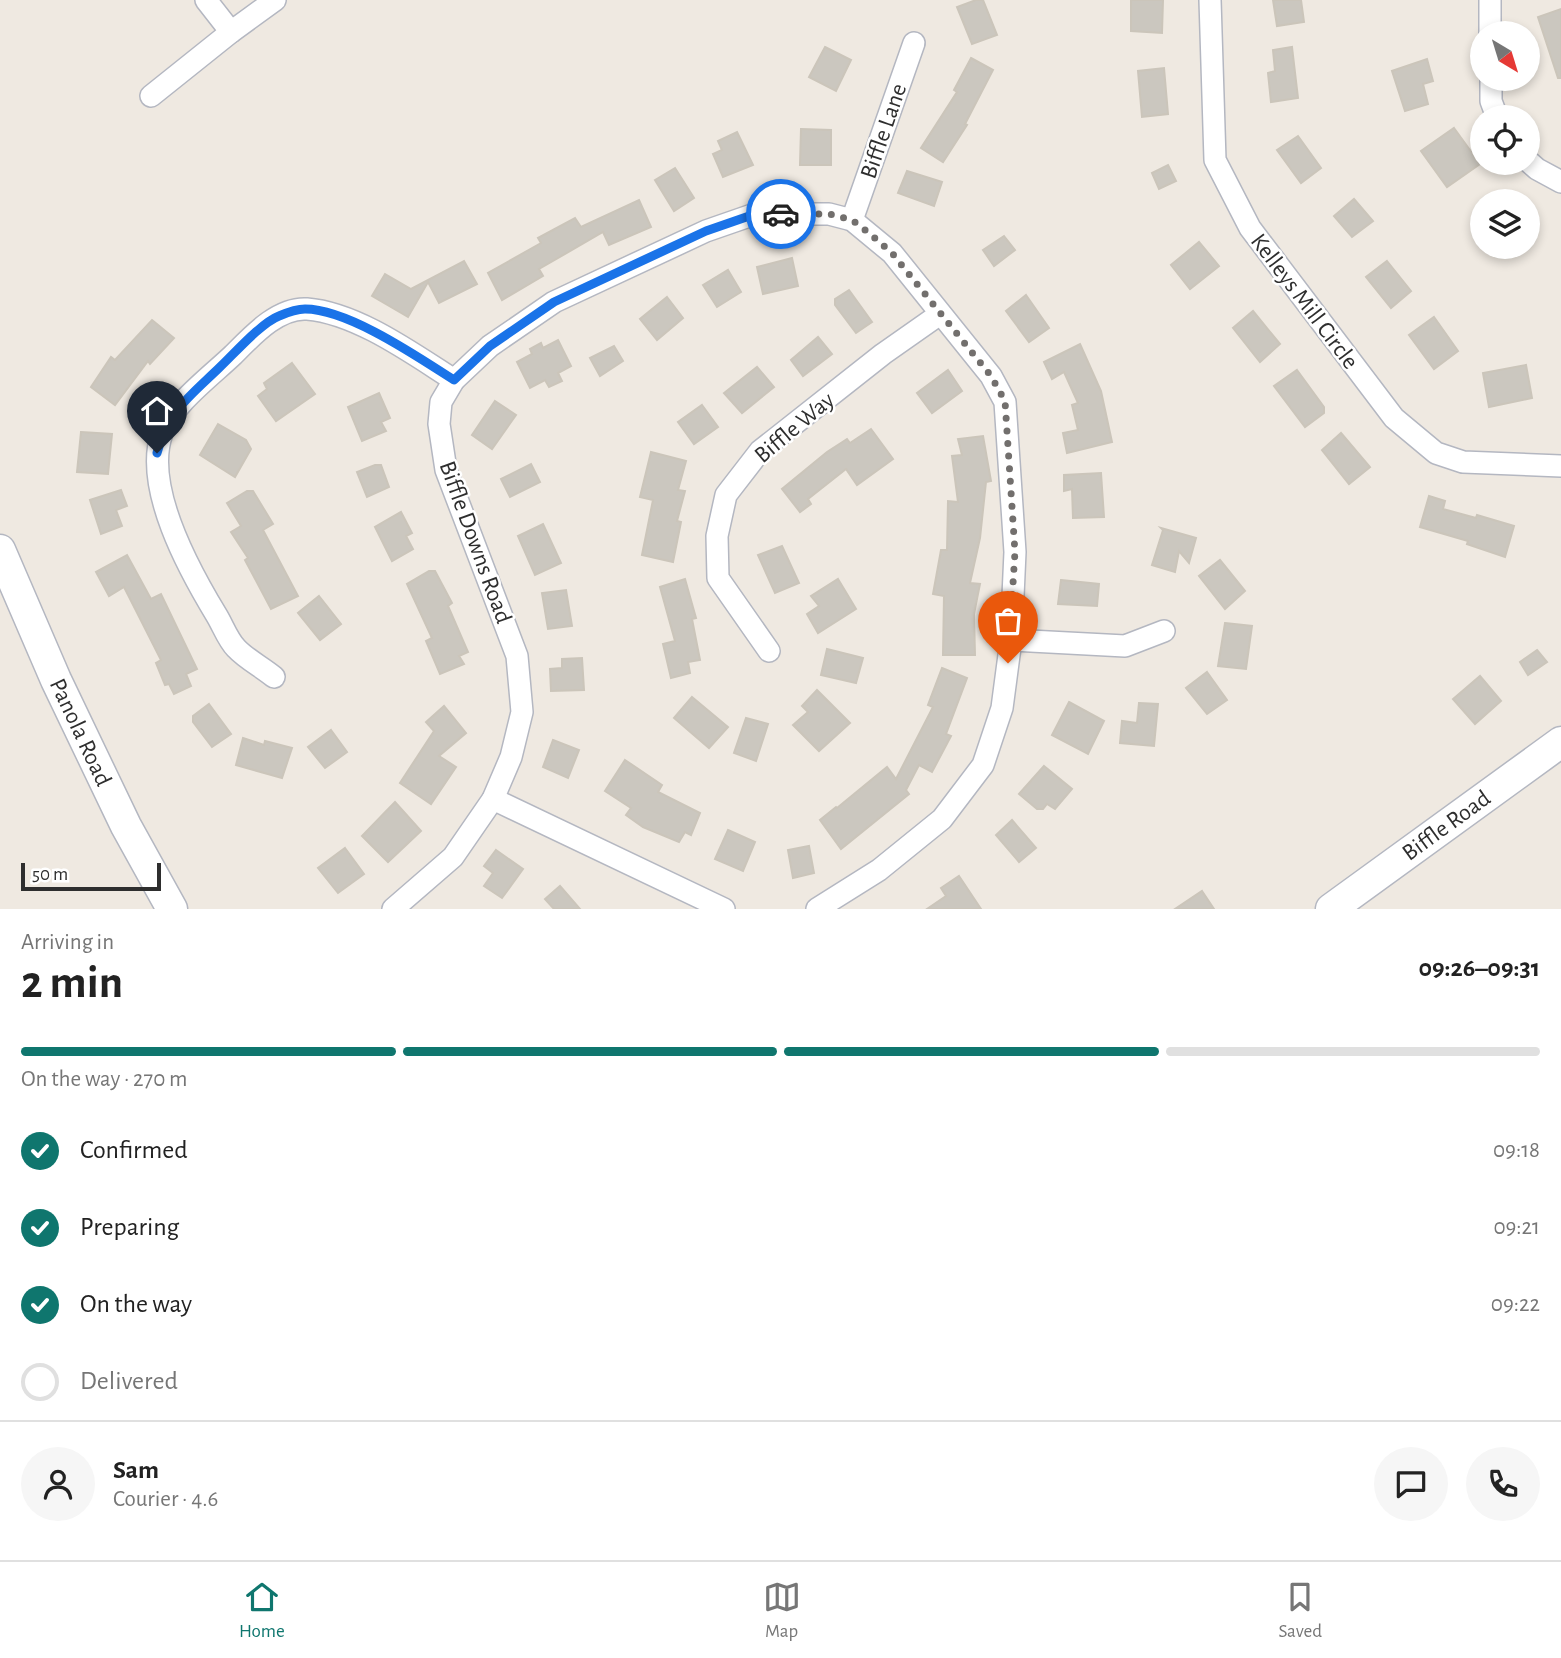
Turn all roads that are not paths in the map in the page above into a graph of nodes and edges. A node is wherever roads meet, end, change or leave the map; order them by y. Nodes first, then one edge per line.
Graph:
1 (206, 0) edge
2 (275, 0) edge
3 (1210, 0) edge
4 (1490, 0) edge
5 (1490, 21) edge
6 (231, 32) junction
7 (914, 43) dead end
8 (151, 96) dead end
9 (1540, 171) edge
10 (1561, 182) edge
11 (852, 220) junction
12 (940, 314) junction
13 (454, 380) junction
14 (1561, 466) edge
15 (0, 550) edge
16 (1164, 631) dead end
17 (1010, 640) junction
18 (769, 651) dead end
19 (274, 677) dead end
20 (1561, 742) edge
21 (493, 799) junction
22 (173, 909) edge
23 (393, 909) edge
24 (724, 909) edge
25 (817, 909) edge
26 (1331, 909) edge

1 - 6 street
2 - 6 street
3 - 14 street, Kelleys Mill Circle
4 - 5 street
6 - 8 street
7 - 11 street, Biffle Lane
9 - 10 street
11 - 12 street, Biffle Downs Road
11 - 13 street, Biffle Downs Road
12 - 17 street, Biffle Downs Road
12 - 18 street, Biffle Way
13 - 19 street
13 - 21 street, Biffle Downs Road
15 - 22 main road, Panola Road
16 - 17 street
17 - 25 street, Biffle Downs Road
20 - 26 main road, Biffle Road
21 - 23 street, Biffle Downs Road
21 - 24 street

